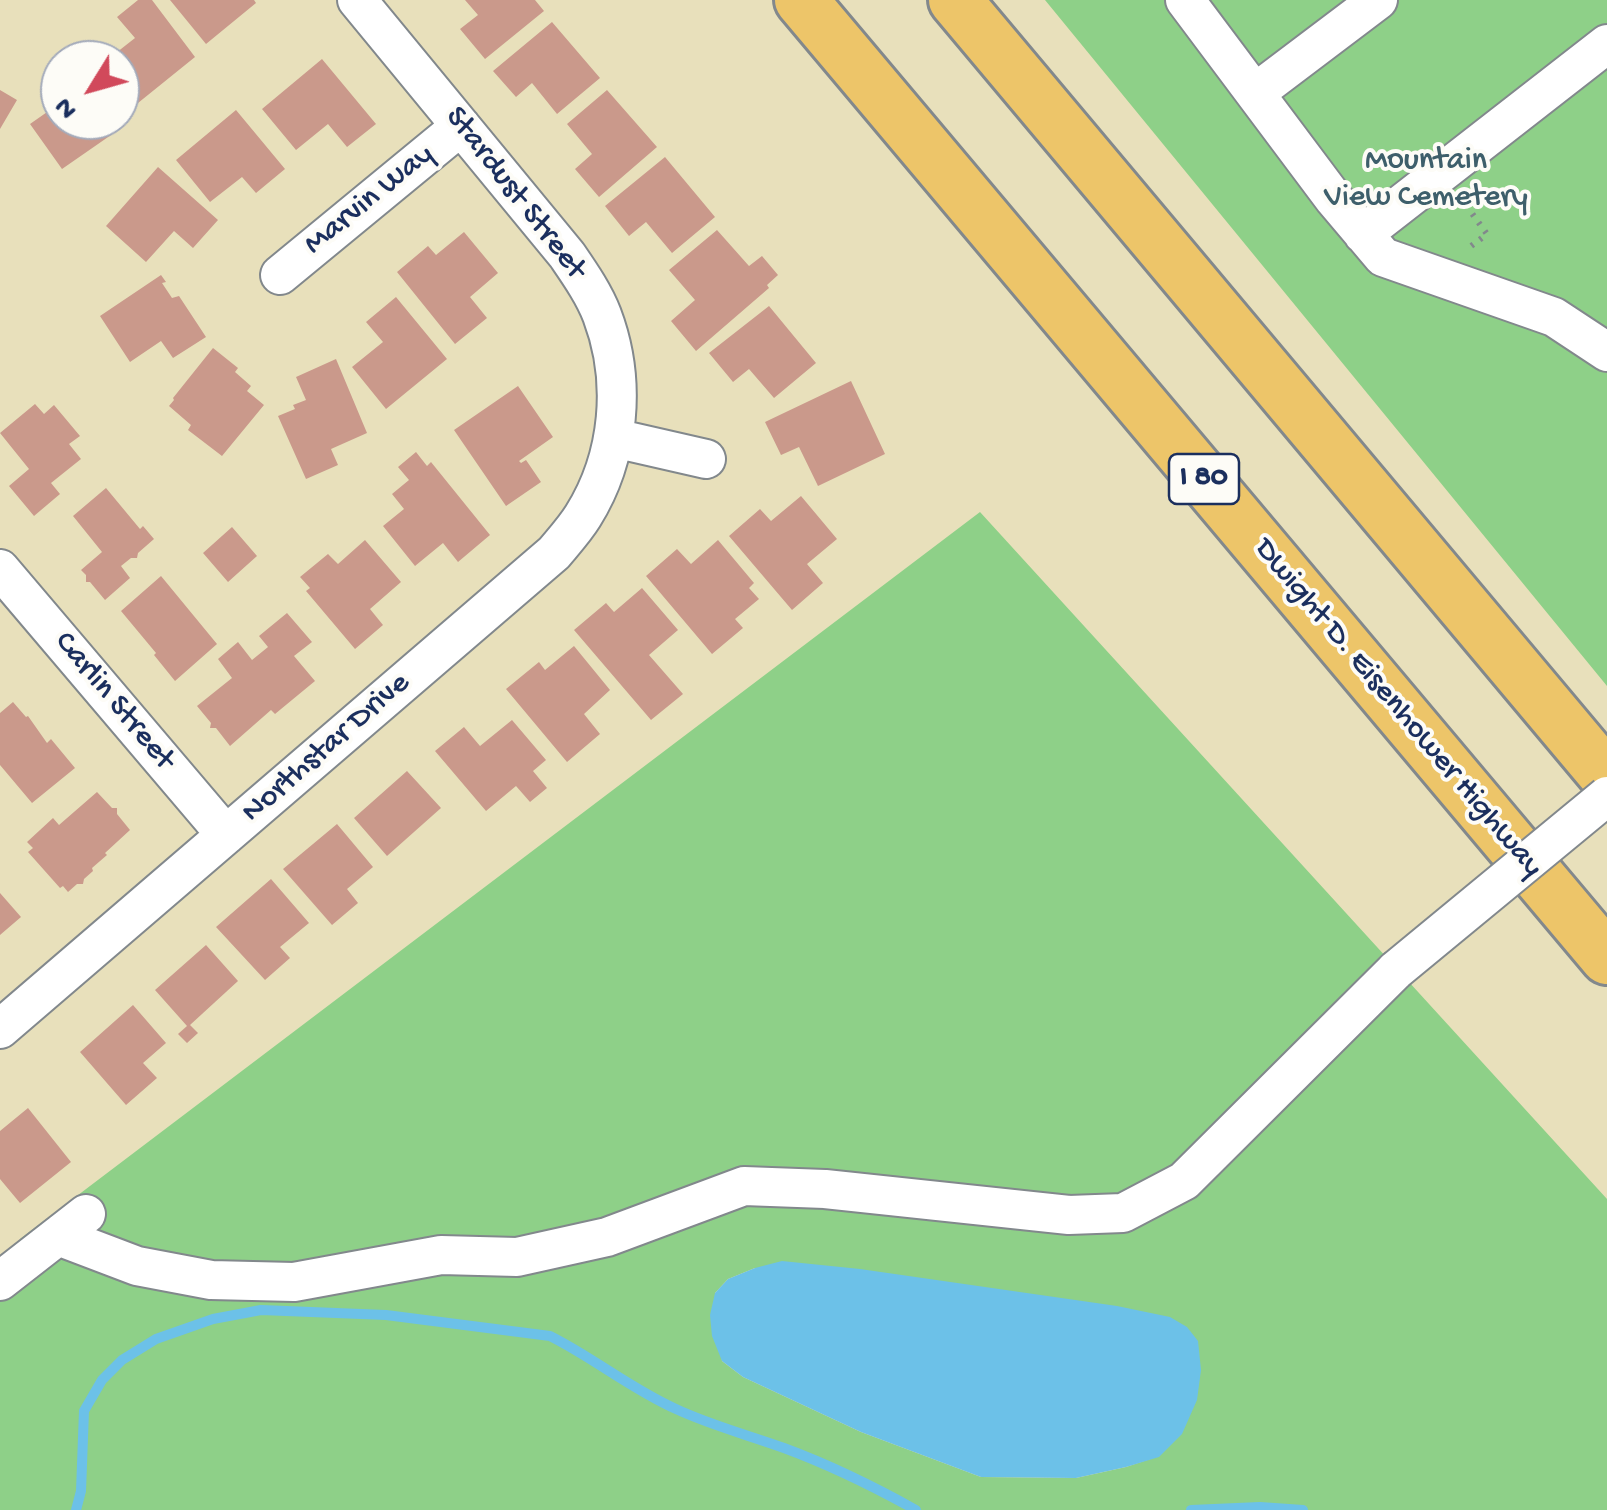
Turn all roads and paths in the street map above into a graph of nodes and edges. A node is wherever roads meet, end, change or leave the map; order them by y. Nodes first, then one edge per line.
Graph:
1 (357, 0) edge
2 (801, 0) edge
3 (955, 0) edge
4 (1185, 0) edge
5 (1378, 0) edge
6 (1607, 44) edge
7 (1255, 93) junction
8 (461, 126) junction
9 (1442, 172) junction
10 (1363, 234) junction
11 (280, 275) dead end
12 (1433, 275) junction
13 (1607, 352) edge
14 (614, 438) junction
15 (706, 460) dead end
16 (0, 569) edge
17 (1607, 777) edge
18 (1607, 796) edge
19 (226, 835) junction
20 (1607, 958) edge
21 (0, 1029) edge
22 (0, 1280) edge

1 - 8 street, Stardust Street
2 - 20 highway, Dwight D. Eisenhower Highway / I 80
3 - 17 highway
4 - 7 street
5 - 7 street
6 - 9 street
7 - 10 street
8 - 11 street, Marvin Way
8 - 14 street, Stardust Street
9 - 10 street
9 - 12 path
10 - 12 street
12 - 13 street
14 - 15 street
14 - 19 street, Northstar Drive
16 - 19 street, Carlin Street
18 - 22 street, bridge
19 - 21 street, Northstar Drive

